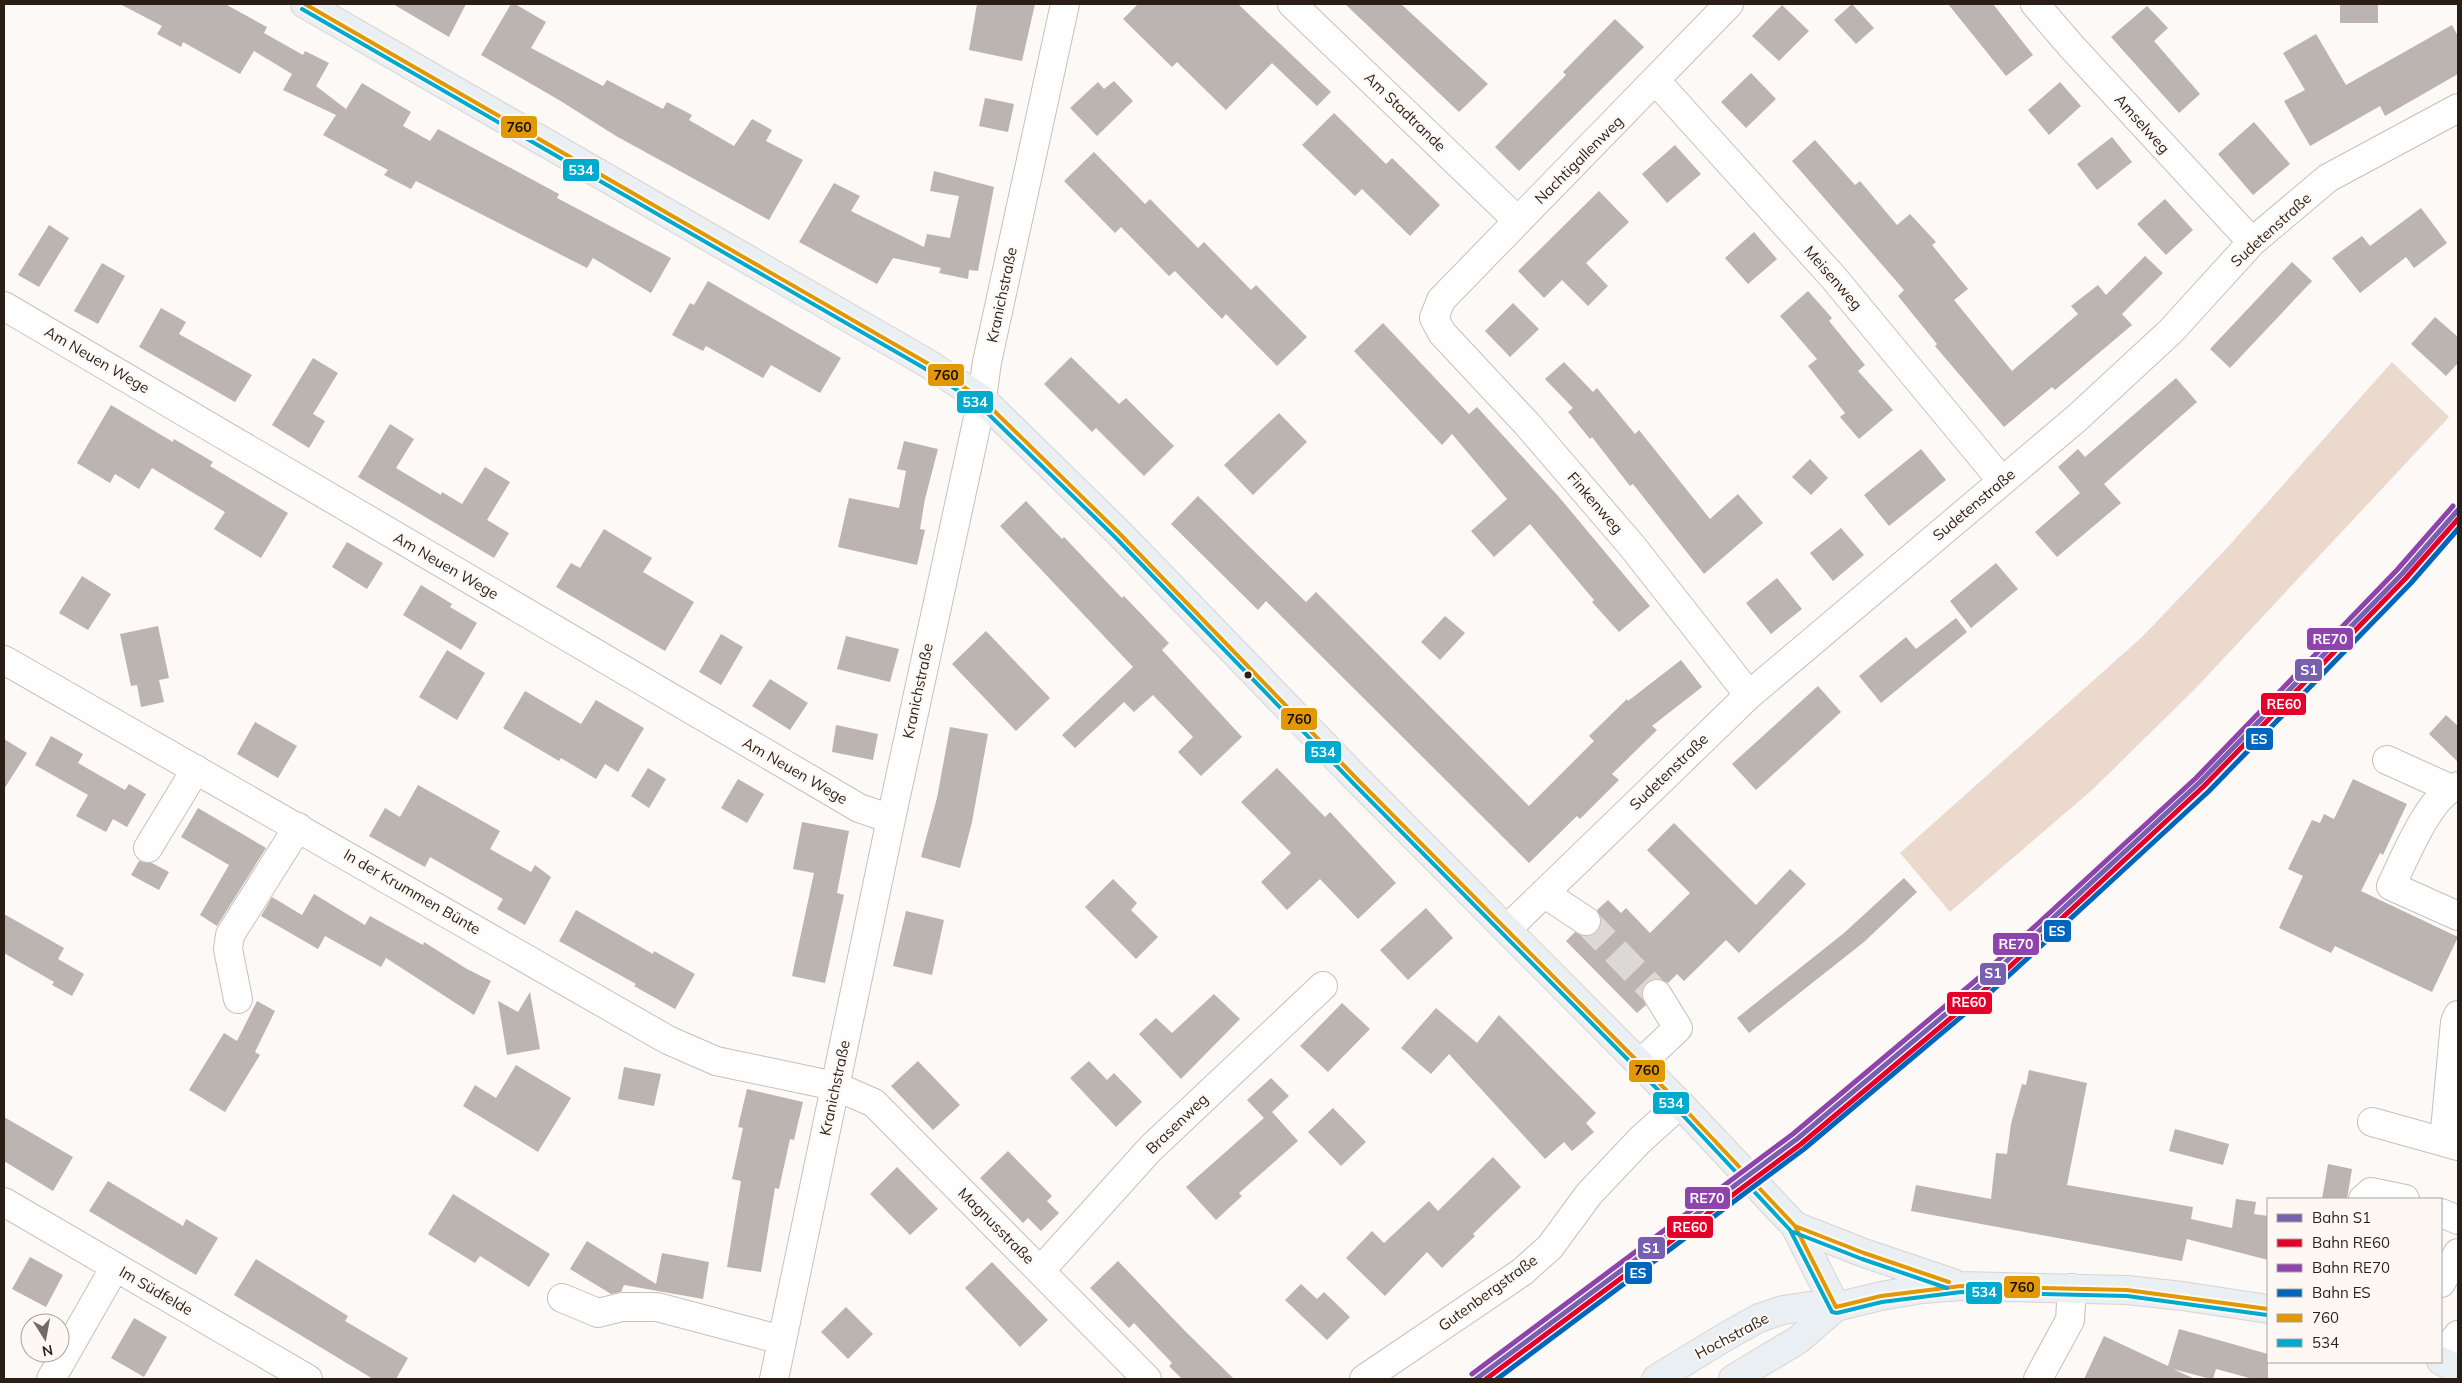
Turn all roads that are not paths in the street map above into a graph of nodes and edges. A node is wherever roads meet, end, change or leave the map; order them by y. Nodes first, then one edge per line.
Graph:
1 (305, 4) edge
2 (1065, 4) edge
3 (1292, 4) edge
4 (1729, 4) edge
5 (2035, 4) edge
6 (1656, 81) junction
7 (2458, 108) edge
8 (1518, 221) junction
9 (2252, 242) junction
10 (4, 306) edge
11 (1434, 318) joint
12 (982, 399) junction
13 (2002, 481) junction
14 (4, 660) edge
15 (1749, 695) junction
16 (2387, 760) dead end
17 (196, 769) junction
18 (2454, 787) edge
19 (891, 819) junction
20 (298, 827) junction
21 (148, 848) dead end
22 (1544, 893) junction
23 (2458, 916) edge
24 (1586, 921) tunnel mouth
25 (1507, 929) junction
26 (1323, 986) dead end
27 (1657, 994) tunnel mouth
28 (238, 999) dead end
29 (2458, 1015) edge
30 (1640, 1064) junction
31 (835, 1086) junction
32 (1680, 1104) junction
33 (2372, 1122) dead end
34 (2451, 1143) edge
35 (2364, 1198) edge
36 (2400, 1198) edge
37 (4, 1202) edge
38 (2442, 1213) edge
39 (2458, 1220) edge
40 (1795, 1226) junction
41 (2458, 1253) edge
42 (115, 1267) junction
43 (1041, 1270) junction
44 (2442, 1281) edge
45 (1961, 1286) junction
46 (2072, 1288) junction
47 (562, 1298) dead end
48 (1836, 1307) junction
49 (2267, 1309) edge
50 (2458, 1334) edge
51 (782, 1340) junction
52 (2442, 1355) edge
53 (2442, 1361) edge
54 (2458, 1369) edge
55 (51, 1379) edge
56 (308, 1379) edge
57 (774, 1379) edge
58 (1147, 1379) edge
59 (1364, 1379) edge
60 (1656, 1379) edge
61 (1732, 1379) edge
62 (2038, 1379) edge

1 - 12 main road
2 - 12 street, Kranichstraße
3 - 8 street, Am Stadtrande
4 - 6 street, Nachtigallenweg
5 - 9 street, Amselweg
6 - 8 street, Nachtigallenweg
6 - 13 street, Meisenweg
7 - 9 street, Sudetenstraße
8 - 11 street, Nachtigallenweg
9 - 13 street, Sudetenstraße
10 - 19 street, Am Neuen Wege
11 - 15 street, Finkenweg
12 - 19 street, Kranichstraße
12 - 25 main road
13 - 15 street, Sudetenstraße
14 - 17 street, In der Krummen Bünte
15 - 22 street, Sudetenstraße
16 - 18 street
17 - 20 street, In der Krummen Bünte
17 - 21 street
18 - 23 street
19 - 31 street, Kranichstraße
20 - 28 street
20 - 31 street, In der Krummen Bünte
22 - 24 street
22 - 25 street, Sudetenstraße
25 - 30 main road
26 - 43 street, Brasenweg
27 - 30 street
29 - 34 street
30 - 32 main road
31 - 43 street, Magnusstraße
31 - 51 street, Kranichstraße
32 - 40 main road
32 - 59 street, Gutenbergstraße
33 - 34 street
35 - 36 street
37 - 42 street, Im Südfelde
38 - 39 street
40 - 45 main road
40 - 48 main road
41 - 44 street
42 - 55 street
42 - 56 street, Im Südfelde
43 - 58 street, Magnusstraße
45 - 46 main road
45 - 48 main road
46 - 49 main road
46 - 62 street
47 - 51 street
48 - 60 main road, Hochstraße
48 - 61 main road
50 - 52 street
51 - 57 street, Kranichstraße
53 - 54 main road

